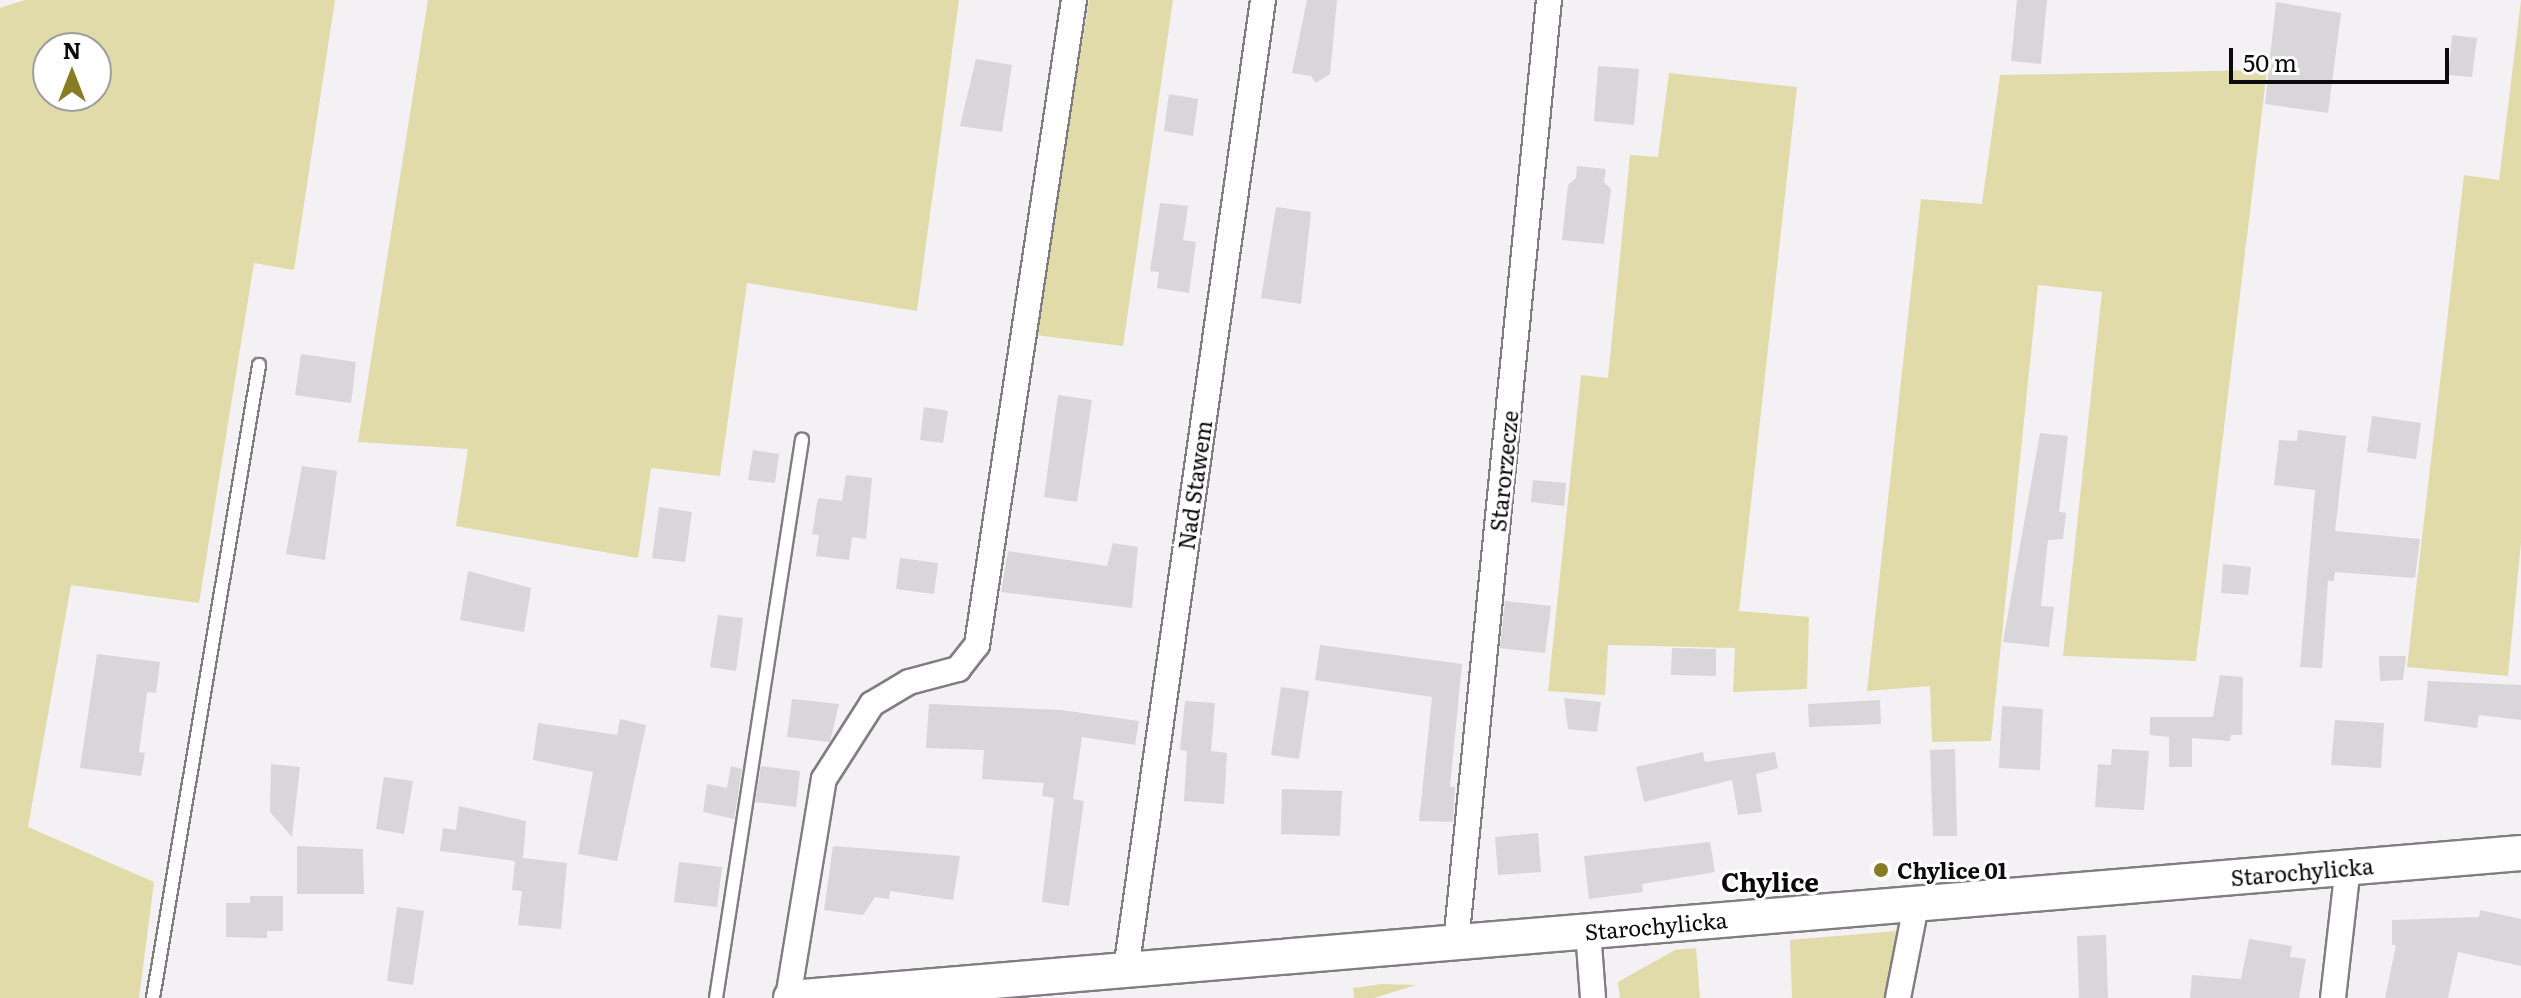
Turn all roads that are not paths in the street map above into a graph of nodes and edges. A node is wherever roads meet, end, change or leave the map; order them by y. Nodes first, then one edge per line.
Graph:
1 (1074, 0) edge
2 (1263, 0) edge
3 (1549, 0) edge
4 (259, 365) dead end
5 (802, 440) dead end
6 (2521, 853) edge
7 (2348, 867) junction
8 (1916, 905) junction
9 (1588, 931) junction
10 (1456, 943) junction
11 (1126, 970) junction
12 (153, 998) edge
13 (716, 998) edge
14 (789, 998) edge
15 (1593, 998) edge
16 (1898, 998) edge
17 (2333, 998) edge

1 - 14 street
2 - 11 street, Nad Stawem
3 - 10 street, Starorzecze
4 - 12 lane
5 - 13 lane
6 - 7 street, Starochylicka
7 - 8 street, Starochylicka
7 - 17 street
8 - 9 street, Starochylicka
8 - 16 street
9 - 10 street, Starochylicka
9 - 15 street
10 - 11 street, Starochylicka
11 - 14 street, Starochylicka

